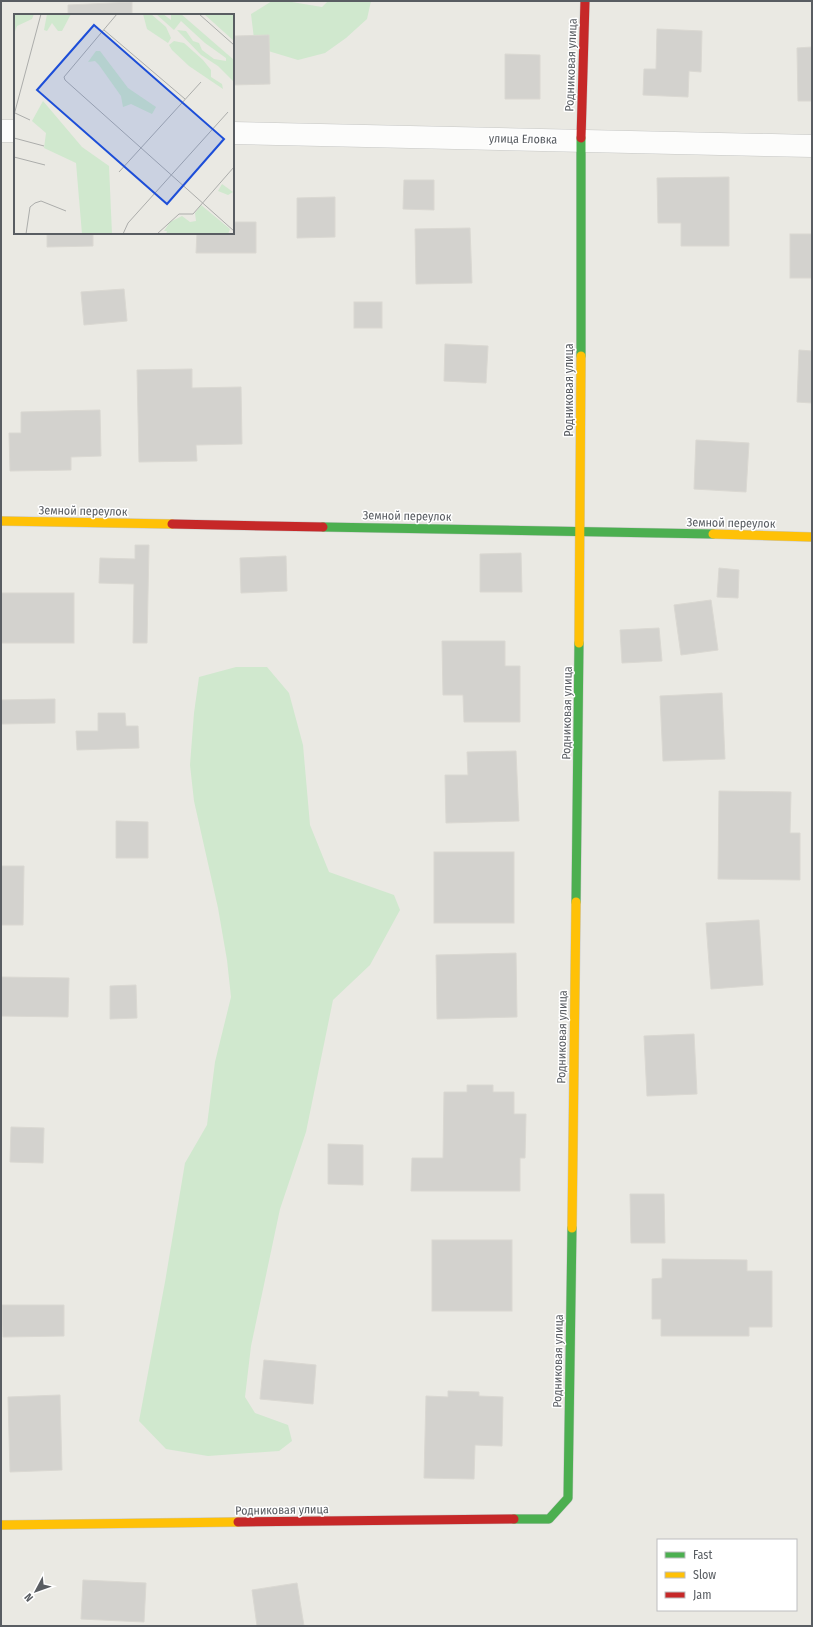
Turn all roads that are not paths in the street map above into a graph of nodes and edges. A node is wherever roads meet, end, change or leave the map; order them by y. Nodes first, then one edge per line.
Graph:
1 (585, 1) edge
2 (1, 131) edge
3 (14, 131) edge
4 (234, 133) edge
5 (582, 140) junction
6 (812, 146) edge
7 (1, 521) edge
8 (582, 531) junction
9 (812, 537) edge
10 (1, 1525) edge

1 - 5 street, Родниковая улица
2 - 3 street
4 - 5 street, улица Еловка
5 - 6 street, улица Еловка
5 - 8 street, Родниковая улица
7 - 8 street, Земной переулок
8 - 9 street, Земной переулок
8 - 10 street, Родниковая улица

